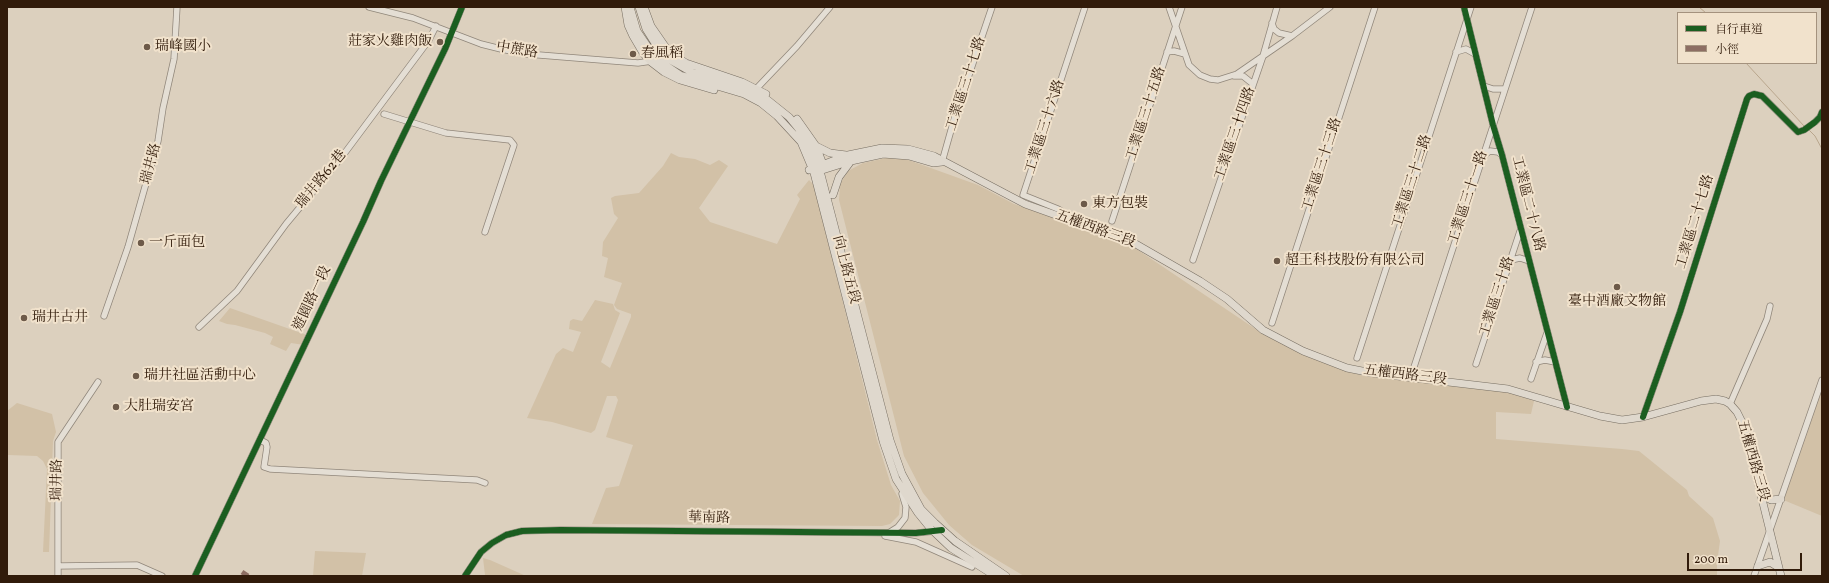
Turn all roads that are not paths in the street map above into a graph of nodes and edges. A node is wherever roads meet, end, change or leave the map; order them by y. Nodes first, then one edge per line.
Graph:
1 (177, 7) edge
2 (368, 7) edge
3 (462, 7) edge
4 (625, 7) edge
5 (630, 7) edge
6 (639, 7) edge
7 (644, 7) edge
8 (830, 7) edge
9 (992, 7) edge
10 (1085, 7) edge
11 (1169, 7) edge
12 (1182, 7) edge
13 (1277, 7) edge
14 (1330, 7) edge
15 (1375, 7) edge
16 (1464, 7) edge
17 (1471, 7) edge
18 (1532, 7) edge
19 (1467, 20) junction
20 (1272, 23) junction
21 (436, 26) junction
22 (1175, 26) junction
23 (452, 32) junction
24 (1292, 36) junction
25 (1167, 52) junction
26 (1456, 52) junction
27 (643, 53) junction
28 (666, 54) junction
29 (1185, 54) junction
30 (1475, 54) junction
31 (1263, 56) junction
32 (653, 60) junction
33 (638, 63) junction
34 (1234, 76) junction
35 (1253, 84) junction
36 (1484, 86) junction
37 (757, 88) junction
38 (1505, 89) junction
39 (1822, 112) edge
40 (384, 114) dead end
41 (410, 122) junction
42 (1493, 125) junction
43 (816, 146) junction
44 (1502, 155) junction
45 (1483, 156) junction
46 (849, 158) junction
47 (942, 162) junction
48 (816, 170) junction
49 (833, 195) dead end
50 (1069, 220) junction
51 (1112, 221) dead end
52 (1520, 230) junction
53 (485, 232) dead end
54 (1193, 260) dead end
55 (1511, 260) junction
56 (1529, 261) junction
57 (1770, 306) dead end
58 (104, 316) dead end
59 (1272, 323) dead end
60 (199, 327) dead end
61 (1547, 333) junction
62 (1357, 358) dead end
63 (1536, 362) junction
64 (1555, 362) junction
65 (1476, 364) dead end
66 (1414, 367) dead end
67 (1531, 379) dead end
68 (1822, 380) edge
69 (98, 382) dead end
70 (1730, 404) junction
71 (1567, 407) junction
72 (1643, 416) junction
73 (260, 440) junction
74 (485, 483) dead end
75 (902, 494) dead end
76 (1762, 495) junction
77 (1781, 498) junction
78 (942, 530) junction
79 (933, 531) junction
80 (1770, 532) junction
81 (865, 533) junction
82 (888, 533) junction
83 (58, 566) junction
84 (1758, 566) junction
85 (1778, 566) junction
86 (972, 567) dead end
87 (467, 574) edge
88 (58, 576) edge
89 (162, 576) edge
90 (196, 576) edge
91 (995, 576) edge
92 (1006, 576) edge
93 (1754, 576) edge
94 (1781, 576) edge

1 - 58 street, 瑞井路
2 - 21 street, 中蔗路
3 - 23 street, 遊園路一段
4 - 27 main road, 向上路五段
5 - 32 main road, 向上路五段
6 - 28 main road, 向上路五段
7 - 28 main road, 向上路五段
8 - 37 street
9 - 47 street, 工業區三十七路
10 - 50 street, 工業區三十六路
11 - 22 street
12 - 22 street, 工業區三十五路
13 - 20 street, 工業區三十四路
14 - 24 street
15 - 59 street, 工業區三十三路
16 - 19 street, 工業區二十八路
17 - 19 street, 工業區三十二路
18 - 38 street, 工業區三十一路
19 - 26 street, 工業區三十二路
19 - 30 street, 工業區二十八路
20 - 24 street
20 - 31 street, 工業區三十四路
21 - 23 street, 中蔗路
21 - 60 street, 瑞井路62巷
22 - 25 street, 工業區三十五路
22 - 29 street
23 - 33 street, 中蔗路
23 - 41 street, 遊園路一段
24 - 31 street
25 - 29 street
25 - 51 street, 工業區三十五路
26 - 30 street
26 - 62 street, 工業區三十二路
27 - 32 main road, 向上路五段
27 - 33 street
28 - 32 street, 中蔗路
28 - 37 main road, 向上路五段
28 - 48 main road, 向上路五段
29 - 34 street
30 - 36 street, 工業區二十八路
31 - 34 street
31 - 35 street, 工業區三十四路
32 - 33 street, 中蔗路
32 - 48 main road, 向上路五段
34 - 35 street
35 - 54 street, 工業區三十四路
36 - 38 street
36 - 42 street, 工業區二十八路
37 - 43 main road, 向上路五段
38 - 42 street, 工業區三十一路
39 - 72 street, 工業區二十七路
40 - 41 street
41 - 53 street
41 - 73 street, 遊園路一段
42 - 44 street, 工業區二十八路
42 - 45 street, 工業區三十一路
43 - 46 main road
43 - 48 main road, 向上路五段
44 - 45 street
44 - 52 street, 工業區二十八路
45 - 66 street, 工業區三十一路
46 - 47 main road, 五權西路三段
46 - 48 main road, 五權西路三段
46 - 49 main road
47 - 50 main road, 五權西路三段
48 - 78 main road, 向上路五段
48 - 79 main road, 向上路五段
50 - 71 main road, 五權西路三段
52 - 55 street, 工業區三十路
52 - 56 street, 工業區二十八路
55 - 56 street
55 - 65 street, 工業區三十路
56 - 61 street, 工業區二十八路
57 - 70 street
61 - 63 street
61 - 64 street, 工業區二十八路
63 - 64 street
63 - 67 street
64 - 71 street, 工業區二十八路
68 - 77 street
69 - 83 street, 瑞井路
70 - 72 main road, 五權西路三段
70 - 76 main road, 五權西路三段
71 - 72 main road, 五權西路三段
73 - 74 street
73 - 90 street, 遊園路一段
75 - 82 street
76 - 77 main road
76 - 80 main road, 五權西路三段
77 - 80 street
78 - 79 street, 華南路
78 - 92 main road, 向上路五段
79 - 82 street, 華南路
79 - 91 main road, 向上路五段
80 - 84 street
80 - 85 main road, 五權西路三段
81 - 82 street, 華南路
81 - 86 street
81 - 87 street, 華南路
83 - 88 street, 瑞井路
83 - 89 street
84 - 85 main road
84 - 93 street
85 - 94 main road, 五權西路三段

